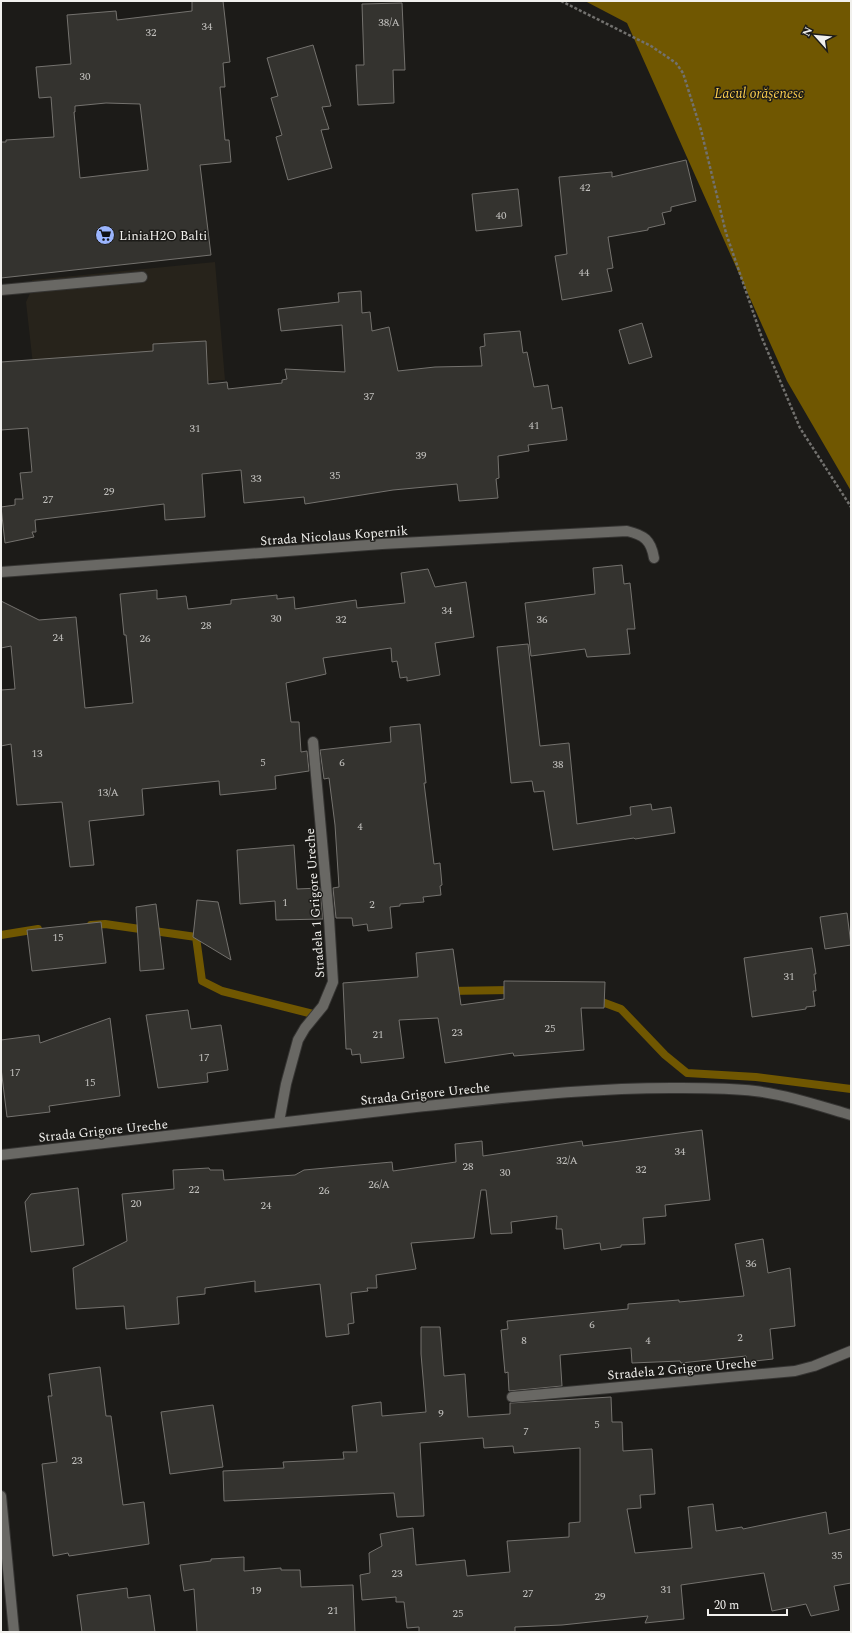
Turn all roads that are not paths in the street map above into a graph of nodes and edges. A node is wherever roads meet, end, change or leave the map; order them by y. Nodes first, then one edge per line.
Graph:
1 (142, 277) dead end
2 (1, 290) edge
3 (654, 558) dead end
4 (1, 572) edge
5 (313, 742) dead end
6 (851, 1115) edge
7 (279, 1122) junction
8 (1, 1155) edge
9 (851, 1351) edge
10 (512, 1397) dead end
11 (1, 1496) edge
12 (14, 1632) edge

1 - 2 street
3 - 4 street, Strada Nicolaus Kopernik
5 - 7 street, Stradela 1 Grigore Ureche
6 - 7 street, Strada Grigore Ureche
7 - 8 street, Strada Grigore Ureche
9 - 10 street, Stradela 2 Grigore Ureche
11 - 12 street

